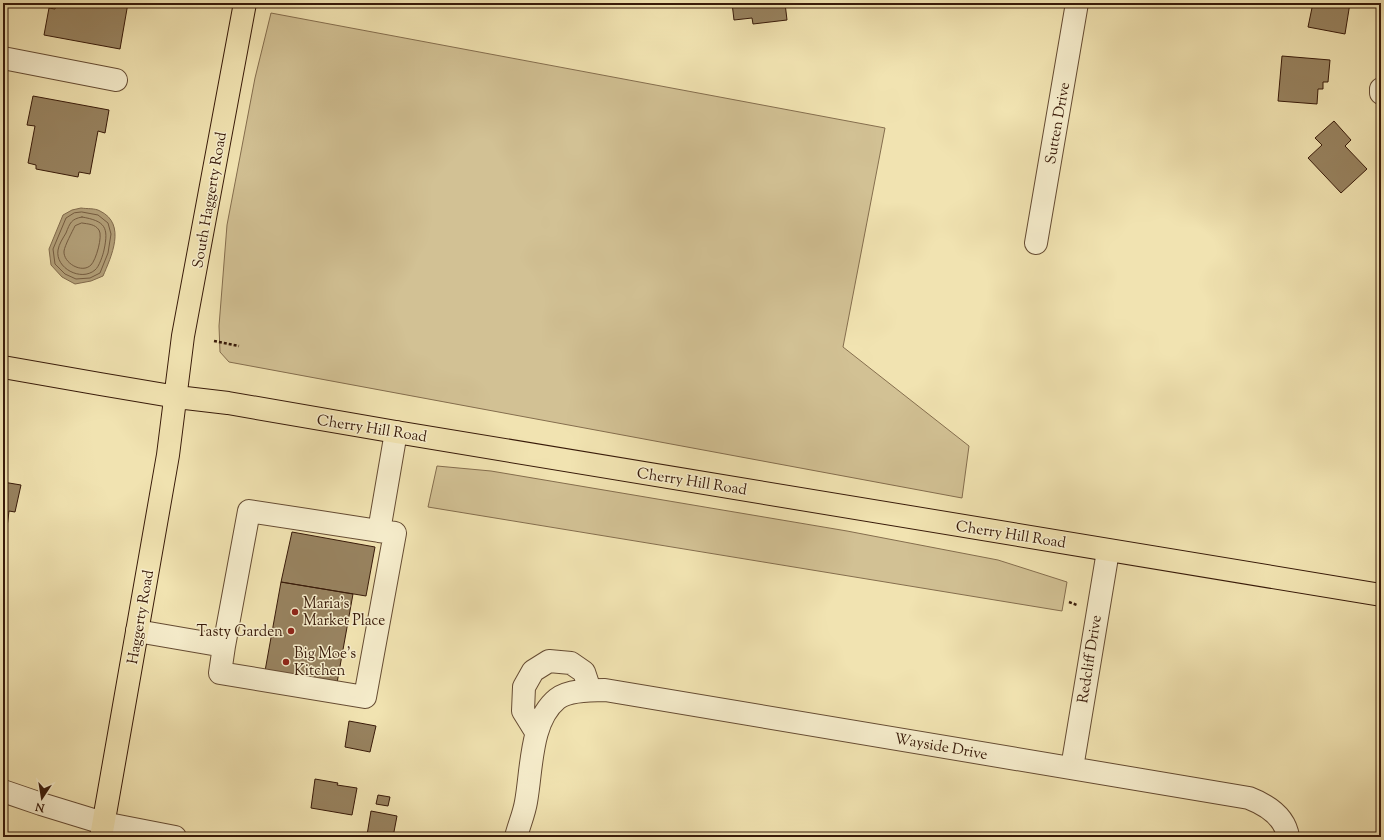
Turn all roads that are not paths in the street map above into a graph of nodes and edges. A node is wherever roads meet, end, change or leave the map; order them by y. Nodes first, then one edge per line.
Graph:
1 (245, 3) edge
2 (1077, 3) edge
3 (3, 58) edge
4 (116, 80) dead end
5 (1381, 89) edge
6 (1381, 93) edge
7 (1036, 243) dead end
8 (3, 367) edge
9 (177, 397) junction
10 (396, 432) junction
11 (379, 531) junction
12 (1108, 550) junction
13 (1381, 595) edge
14 (137, 631) junction
15 (224, 646) junction
16 (590, 690) junction
17 (536, 732) junction
18 (1072, 768) junction
19 (3, 791) edge
20 (102, 830) edge
21 (1286, 830) edge
22 (176, 837) edge
23 (516, 837) edge

1 - 9 main road, South Haggerty Road
2 - 7 street, Sutten Drive
3 - 4 street
5 - 6 street
8 - 9 main road, Cherry Hill Road
9 - 10 main road, Cherry Hill Road
9 - 14 main road, Haggerty Road
10 - 11 street
10 - 12 main road, Cherry Hill Road
11 - 15 street
11 - 15 street
12 - 13 main road, Cherry Hill Road
12 - 18 street, Redcliff Drive
14 - 15 street
14 - 20 main road, Haggerty Road
16 - 17 street, Wayside Drive
16 - 17 street
16 - 18 street, Wayside Drive
17 - 23 street, Wayside Drive
18 - 21 street, Wayside Drive
19 - 20 street
20 - 22 street

